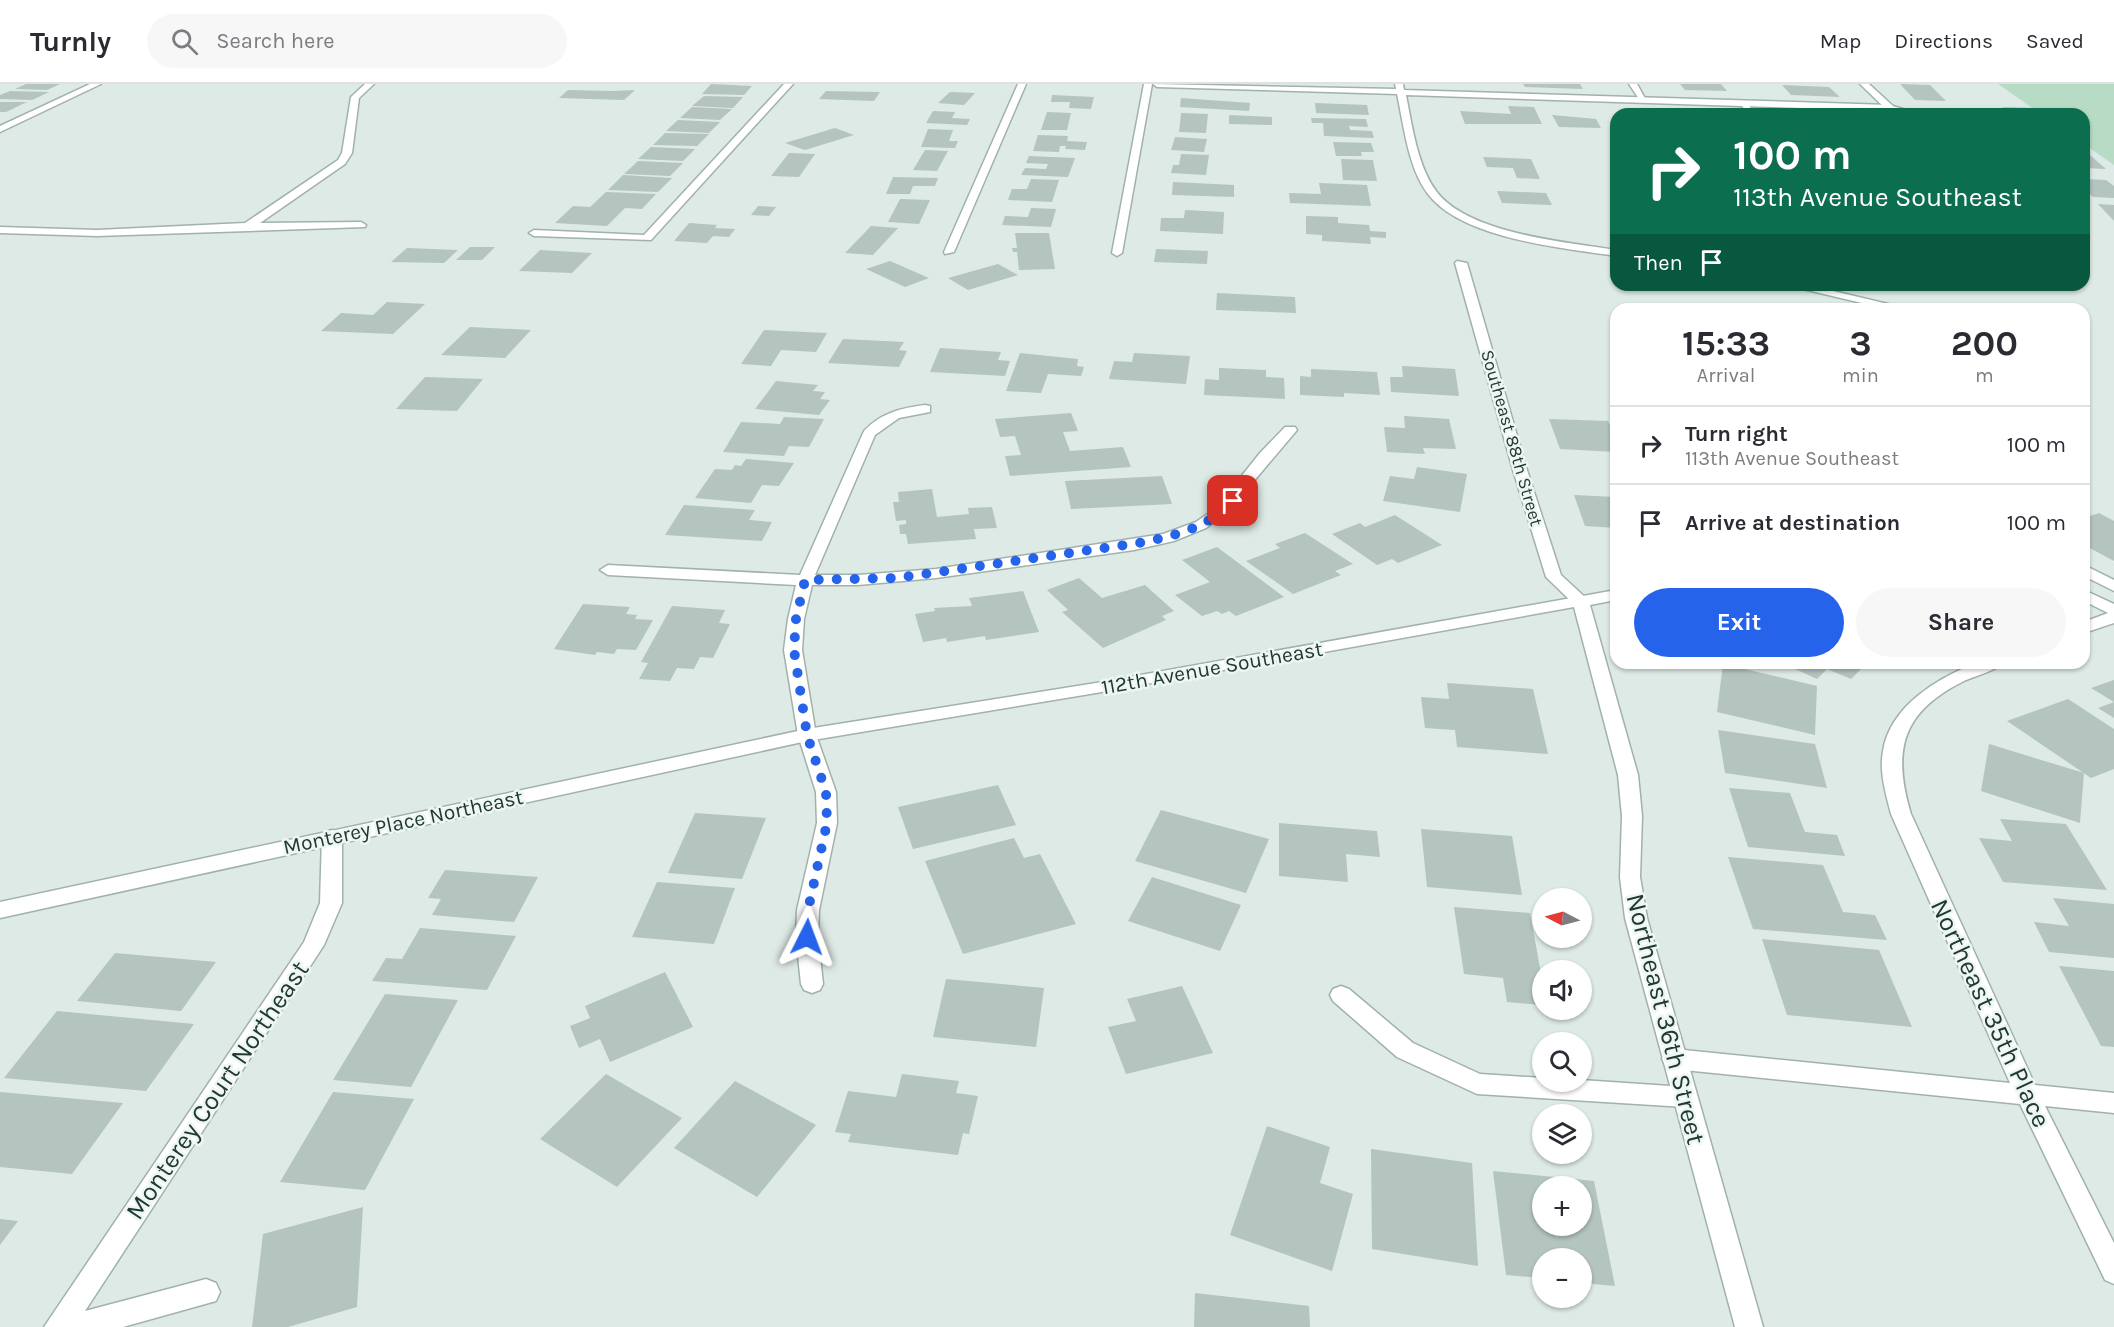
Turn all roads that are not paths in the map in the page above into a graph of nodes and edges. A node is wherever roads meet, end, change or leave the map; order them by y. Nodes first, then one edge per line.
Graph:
1 (97, 84) edge
2 (370, 84) edge
3 (789, 84) edge
4 (1022, 84) edge
5 (1148, 84) edge
6 (1157, 84) edge
7 (1633, 84) edge
8 (1864, 84) edge
9 (1400, 88) edge
10 (1644, 100) junction
11 (1742, 103) junction
12 (1747, 108) edge
13 (1890, 108) joint
14 (0, 129) edge
15 (361, 225) dead end
16 (248, 226) junction
17 (0, 230) edge
18 (534, 233) dead end
19 (949, 252) dead end
20 (1610, 252) edge
21 (1117, 253) dead end
22 (1461, 263) dead end
23 (1820, 291) edge
24 (1875, 303) edge
25 (925, 409) dead end
26 (1290, 430) dead end
27 (608, 570) dead end
28 (2090, 573) edge
29 (805, 580) junction
30 (2114, 586) edge
31 (1610, 596) edge
32 (2090, 597) edge
33 (1581, 602) junction
34 (2114, 610) edge
35 (2114, 617) edge
36 (2090, 626) edge
37 (1976, 669) edge
38 (807, 735) junction
39 (332, 837) junction
40 (0, 910) edge
41 (812, 984) dead end
42 (1341, 995) dead end
43 (1674, 1059) junction
44 (2028, 1096) junction
45 (1685, 1097) junction
46 (2114, 1103) edge
47 (2114, 1271) edge
48 (206, 1292) dead end
49 (58, 1327) edge
50 (73, 1327) edge
51 (1749, 1327) edge

1 - 14 street
2 - 16 street
3 - 18 street
4 - 19 street
5 - 21 street
6 - 9 street
7 - 10 street
8 - 13 street
9 - 10 street
9 - 20 street
10 - 11 street
11 - 12 street
11 - 13 street
15 - 16 street
16 - 17 street
22 - 33 street, Southeast 88th Street
23 - 24 street
25 - 29 street
26 - 29 street
27 - 29 street
28 - 30 street
29 - 38 street
31 - 33 street, 112th Avenue Southeast
32 - 34 street
33 - 38 street, 112th Avenue Southeast
33 - 43 street, Northeast 36th Street
35 - 36 street
37 - 44 street, Northeast 35th Place
38 - 39 street, Monterey Place Northeast
38 - 41 street
39 - 40 street, Monterey Place Northeast
39 - 49 street, Monterey Court Northeast
42 - 45 street
43 - 44 street
43 - 45 street, Northeast 36th Street
44 - 46 street
44 - 47 street, Northeast 35th Place
45 - 51 street, Northeast 36th Street
48 - 50 street

